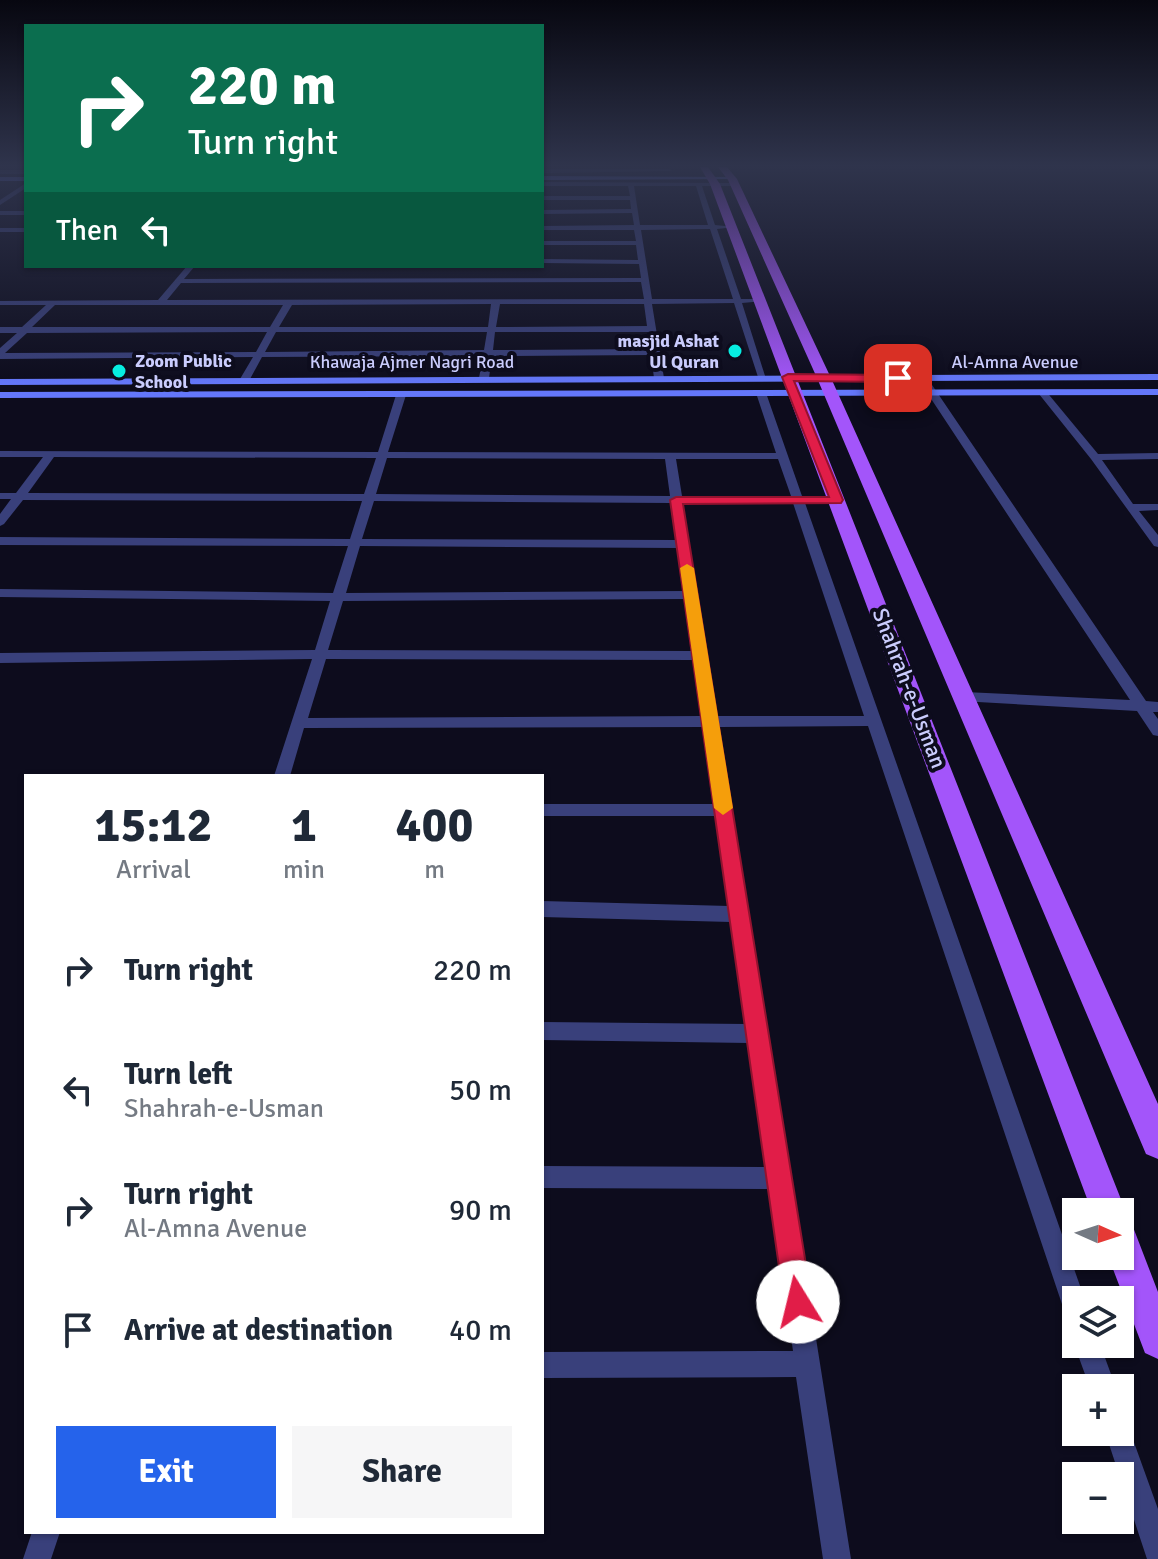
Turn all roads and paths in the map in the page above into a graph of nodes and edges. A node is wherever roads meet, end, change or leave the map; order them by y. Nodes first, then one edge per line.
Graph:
1 (638, 240) edge
2 (724, 240) edge
3 (729, 240) edge
4 (750, 240) edge
5 (544, 243) edge
6 (638, 243) junction
7 (544, 261) edge
8 (641, 262) junction
9 (189, 268) edge
10 (442, 268) edge
11 (439, 280) junction
12 (644, 280) junction
13 (178, 281) junction
14 (430, 301) junction
15 (496, 301) junction
16 (760, 301) junction
17 (289, 302) junction
18 (649, 302) junction
19 (736, 302) junction
20 (0, 303) edge
21 (53, 303) junction
22 (160, 303) junction
23 (652, 329) junction
24 (0, 330) edge
25 (25, 330) junction
26 (273, 330) junction
27 (492, 330) junction
28 (655, 352) junction
29 (259, 354) junction
30 (488, 354) junction
31 (0, 355) edge
32 (1158, 377) edge
33 (484, 378) junction
34 (528, 378) junction
35 (659, 378) junction
36 (245, 379) junction
37 (923, 379) junction
38 (93, 381) junction
39 (0, 382) edge
40 (762, 385) junction
41 (790, 385) junction
42 (827, 385) junction
43 (1042, 392) junction
44 (1158, 392) edge
45 (931, 393) junction
46 (528, 394) junction
47 (0, 395) edge
48 (82, 395) junction
49 (401, 395) junction
50 (0, 454) edge
51 (51, 454) junction
52 (384, 455) junction
53 (670, 456) junction
54 (783, 456) junction
55 (1158, 456) edge
56 (1095, 457) junction
57 (0, 496) edge
58 (19, 497) junction
59 (369, 498) junction
60 (676, 500) junction
61 (798, 500) junction
62 (837, 500) junction
63 (1158, 507) edge
64 (1130, 508) junction
65 (0, 522) edge
66 (0, 541) edge
67 (355, 543) junction
68 (1158, 543) edge
69 (683, 544) junction
70 (0, 593) edge
71 (691, 595) junction
72 (338, 597) junction
73 (320, 654) junction
74 (700, 656) junction
75 (1, 659) edge
76 (965, 697) junction
77 (1150, 707) edge
78 (875, 721) junction
79 (299, 723) junction
80 (710, 723) junction
81 (1158, 731) edge
82 (283, 774) edge
83 (544, 810) edge
84 (724, 810) junction
85 (544, 909) edge
86 (739, 914) junction
87 (544, 1031) edge
88 (758, 1034) junction
89 (1158, 1142) edge
90 (544, 1177) edge
91 (779, 1178) junction
92 (1104, 1198) edge
93 (1131, 1270) edge
94 (1068, 1286) edge
95 (1158, 1340) edge
96 (807, 1364) junction
97 (544, 1365) edge
98 (1123, 1446) edge
99 (45, 1534) edge
100 (1158, 1550) edge
101 (37, 1559) edge
102 (837, 1559) edge

1 - 6 street
2 - 19 street
3 - 16 main road, Shahrah-e-Usman
4 - 42 main road, Shahrah-e-Usman
5 - 6 street
6 - 8 street
7 - 8 street
8 - 12 street
9 - 13 street
10 - 11 street
11 - 12 street
11 - 13 street
11 - 14 street
12 - 18 street
13 - 22 street
14 - 15 street
14 - 17 street
15 - 18 street
15 - 27 street
16 - 19 street
16 - 41 main road, Shahrah-e-Usman
17 - 22 street
17 - 26 street
18 - 19 street
18 - 23 street
19 - 40 street
20 - 21 street
21 - 22 street
21 - 25 street
23 - 27 street
23 - 28 street
24 - 25 street
25 - 26 street
25 - 31 street
26 - 27 street
26 - 29 street
27 - 30 street
28 - 30 street
28 - 35 street
29 - 30 street
29 - 31 street
29 - 36 street
30 - 33 street
32 - 37 main road, Al-Amna Avenue
33 - 34 main road, Khawaja Ajmer Nagri Road
33 - 36 main road, Khawaja Ajmer Nagri Road
34 - 35 main road, Khawaja Ajmer Nagri Road
34 - 46 main road
35 - 40 main road, Khawaja Ajmer Nagri Road
36 - 38 main road, Khawaja Ajmer Nagri Road
37 - 42 main road, Al-Amna Avenue
37 - 45 street
38 - 39 main road, Khawaja Ajmer Nagri Road
38 - 48 main road
40 - 41 main road, Khawaja Ajmer Nagri Road
40 - 41 main road, Khawaja Ajmer Nagri Road
40 - 46 main road, Khawaja Ajmer Nagri Road
40 - 54 street
41 - 42 main road
41 - 42 main road, Khawaja Ajmer Nagri Road
41 - 62 main road, Shahrah-e-Usman
42 - 45 main road
42 - 76 main road, Shahrah-e-Usman
43 - 44 main road
43 - 45 main road
43 - 56 street
45 - 77 street
46 - 49 main road, Khawaja Ajmer Nagri Road
47 - 48 main road, Khawaja Ajmer Nagri Road
48 - 49 main road, Khawaja Ajmer Nagri Road
49 - 52 street
50 - 51 street
51 - 52 street
51 - 58 street
52 - 53 street
52 - 59 street
53 - 54 street
53 - 60 street
54 - 61 street
55 - 56 street
56 - 64 street
57 - 58 street
58 - 59 street
58 - 65 street
59 - 60 street
59 - 67 street
60 - 61 street
60 - 69 street
61 - 62 street
61 - 78 street
62 - 92 main road, Shahrah-e-Usman
63 - 64 street
64 - 68 street
66 - 67 street
67 - 69 street
67 - 72 street
69 - 71 street
70 - 72 street
71 - 72 street
71 - 74 street
72 - 73 street
73 - 74 street
73 - 75 street
73 - 79 street
74 - 80 street
76 - 77 street
76 - 89 main road, Shahrah-e-Usman
77 - 81 street
78 - 80 street
78 - 94 street
79 - 80 street
79 - 82 street
80 - 84 street
83 - 84 street
84 - 86 street
85 - 86 street
86 - 88 street
87 - 88 street
88 - 91 street
90 - 91 street
91 - 96 street
93 - 95 main road
96 - 97 street
96 - 102 street
98 - 100 street
99 - 101 street

